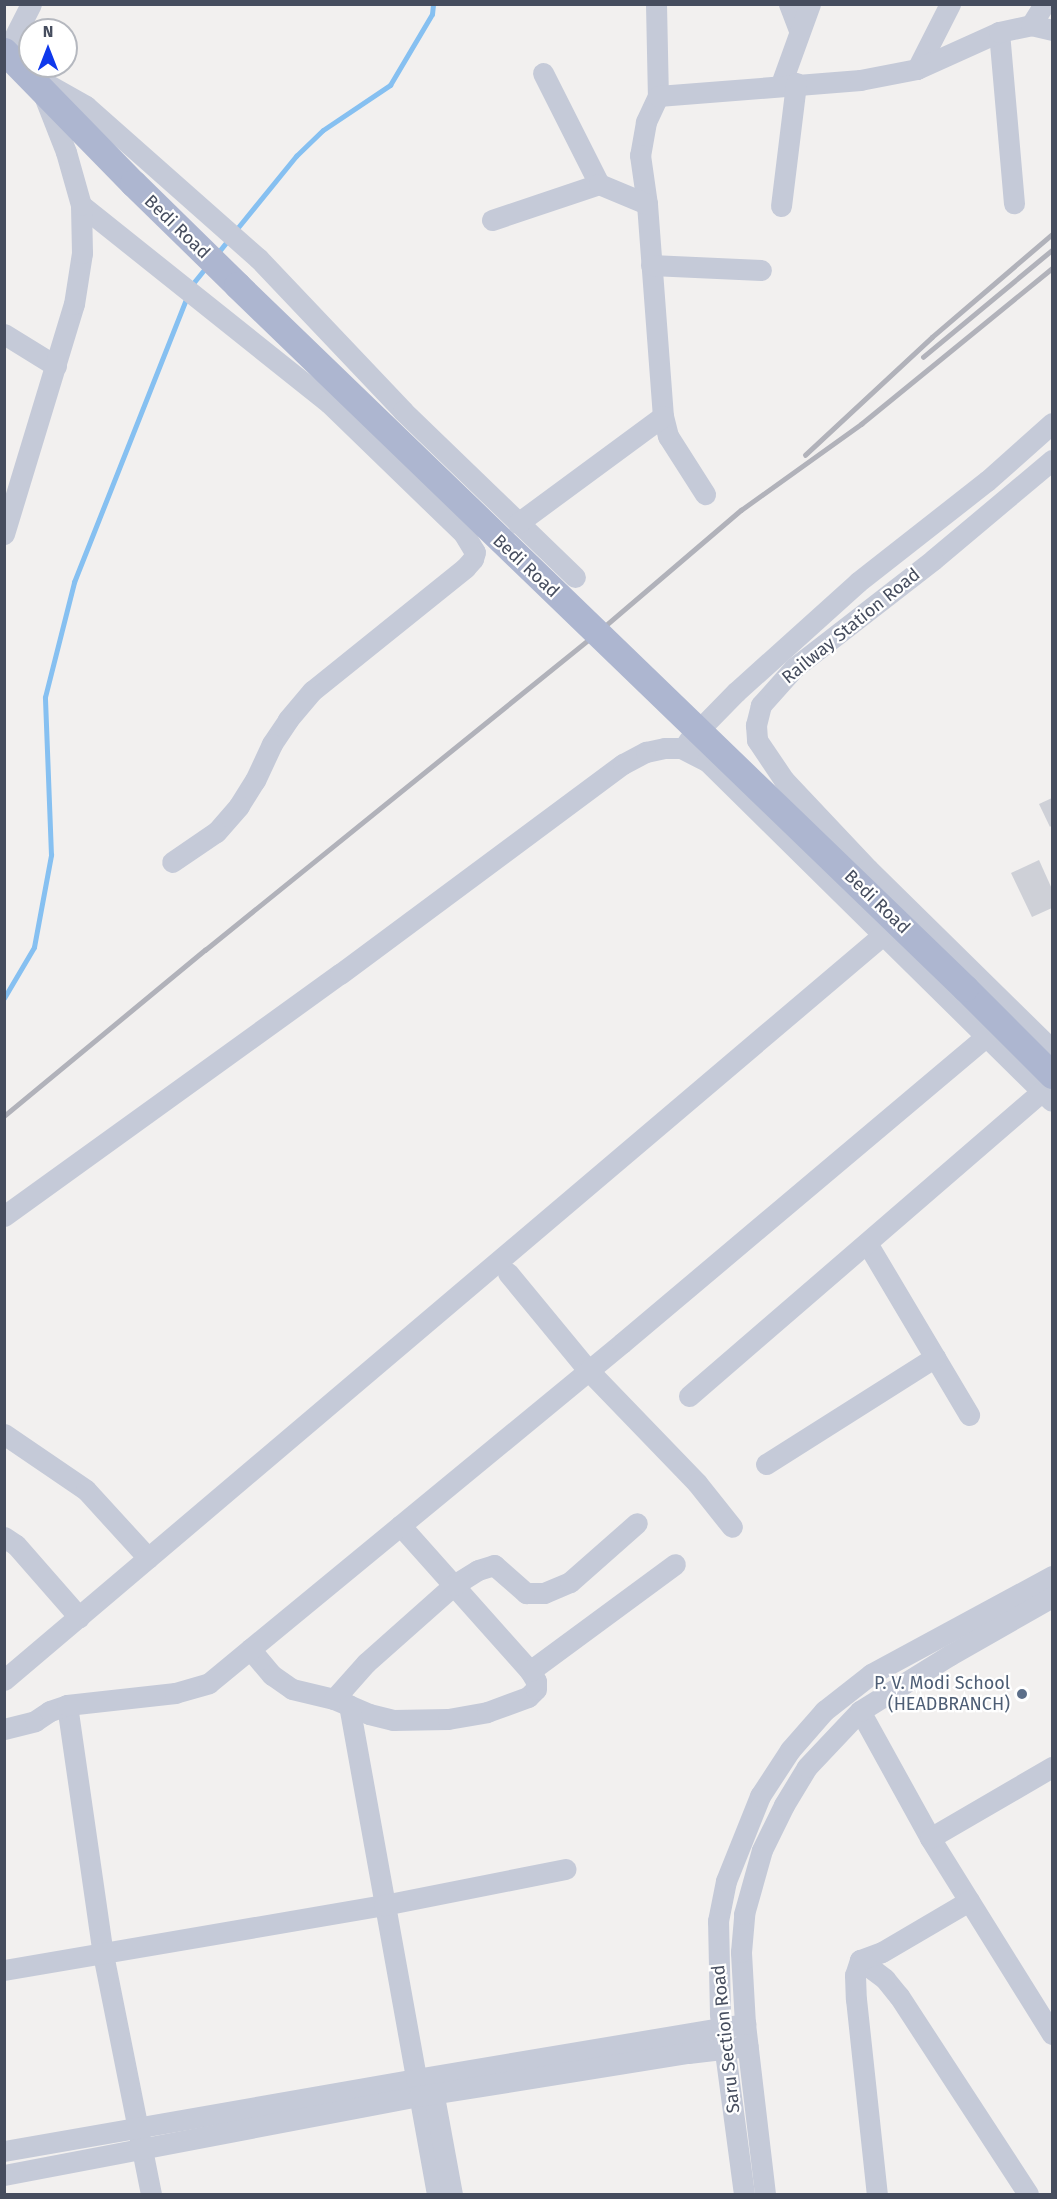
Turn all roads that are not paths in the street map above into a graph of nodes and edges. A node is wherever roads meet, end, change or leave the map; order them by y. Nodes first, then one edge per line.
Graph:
1 (31, 4) edge
2 (656, 4) edge
3 (789, 4) edge
4 (810, 4) edge
5 (950, 4) edge
6 (1044, 4) edge
7 (1031, 25) junction
8 (799, 30) junction
9 (1053, 30) edge
10 (999, 32) junction
11 (5, 53) edge
12 (917, 69) junction
13 (543, 72) dead end
14 (34, 82) junction
15 (789, 84) junction
16 (658, 96) junction
17 (599, 184) junction
18 (1014, 203) dead end
19 (647, 204) junction
20 (81, 205) junction
21 (781, 206) dead end
22 (492, 220) dead end
23 (651, 265) junction
24 (761, 270) dead end
25 (4, 334) edge
26 (56, 366) junction
27 (663, 416) junction
28 (1053, 423) edge
29 (1053, 460) edge
30 (705, 494) dead end
31 (518, 522) junction
32 (4, 534) edge
33 (575, 577) dead end
34 (681, 748) junction
35 (172, 862) dead end
36 (884, 934) junction
37 (986, 1036) junction
38 (1053, 1050) edge
39 (1049, 1089) edge
40 (4, 1216) edge
41 (867, 1243) junction
42 (508, 1273) dead end
43 (935, 1357) junction
44 (588, 1370) junction
45 (689, 1396) dead end
46 (969, 1415) dead end
47 (4, 1434) edge
48 (766, 1464) dead end
49 (637, 1523) dead end
50 (400, 1525) junction
51 (732, 1527) dead end
52 (4, 1537) edge
53 (148, 1558) junction
54 (675, 1564) dead end
55 (1053, 1576) edge
56 (454, 1585) junction
57 (1053, 1597) edge
58 (79, 1617) junction
59 (250, 1649) junction
60 (533, 1676) junction
61 (4, 1680) edge
62 (548, 1702) dead end
63 (67, 1705) junction
64 (348, 1705) junction
65 (860, 1711) junction
66 (4, 1729) edge
67 (1050, 1773) edge
68 (930, 1838) junction
69 (565, 1869) dead end
70 (969, 1901) junction
71 (391, 1904) junction
72 (103, 1954) junction
73 (860, 1960) junction
74 (4, 1970) edge
75 (745, 2024) junction
76 (1053, 2034) edge
77 (723, 2038) junction
78 (748, 2046) junction
79 (425, 2086) junction
80 (136, 2127) junction
81 (141, 2148) junction
82 (4, 2151) edge
83 (4, 2175) edge
84 (151, 2194) edge
85 (437, 2194) edge
86 (452, 2194) edge
87 (744, 2194) edge
88 (765, 2194) edge
89 (877, 2194) edge
90 (1028, 2194) edge

1 - 11 street
2 - 16 street
3 - 8 street
4 - 8 street
5 - 12 street
6 - 7 street
7 - 9 street
7 - 10 street
8 - 15 street
10 - 12 street
10 - 18 street
11 - 14 main road, Bedi Road
12 - 15 street
13 - 17 street
14 - 20 street
14 - 31 street
14 - 39 main road, Bedi Road, bridge
15 - 16 street
15 - 21 street
16 - 19 street
17 - 19 street
17 - 22 street
19 - 23 street
20 - 26 street
20 - 35 street
23 - 24 street
23 - 27 street
25 - 26 street
26 - 32 street
27 - 30 street
27 - 31 street
28 - 34 street, Railway Station Road
29 - 38 street, Railway Station Road
31 - 33 street
34 - 36 street
34 - 40 street
36 - 37 street
36 - 53 street
37 - 39 street
37 - 44 street
39 - 41 street
41 - 43 street
41 - 45 street
42 - 44 street
43 - 46 street
43 - 48 street
44 - 50 street
44 - 51 street
47 - 53 street
49 - 56 street
50 - 56 street
50 - 59 street
52 - 58 street
53 - 58 street
54 - 60 street
55 - 77 street, Saru Section Road
56 - 60 street
56 - 64 street
57 - 65 street, Saru Section Road
58 - 61 street
59 - 63 street
59 - 64 street
60 - 62 street
60 - 64 street
63 - 66 street
63 - 72 street
64 - 71 street
65 - 68 street
65 - 75 street, Saru Section Road
67 - 68 street
68 - 70 street
69 - 71 street
70 - 73 street
70 - 76 street
71 - 72 street
71 - 79 street
72 - 74 street
72 - 80 street
73 - 89 street
73 - 90 street
75 - 77 street
75 - 78 street, Saru Section Road
77 - 78 street
77 - 79 street
77 - 87 street, Saru Section Road
78 - 88 street, Saru Section Road
79 - 80 street
79 - 81 street
79 - 85 street
79 - 86 street
80 - 81 street
80 - 82 street
81 - 83 street
81 - 84 street

